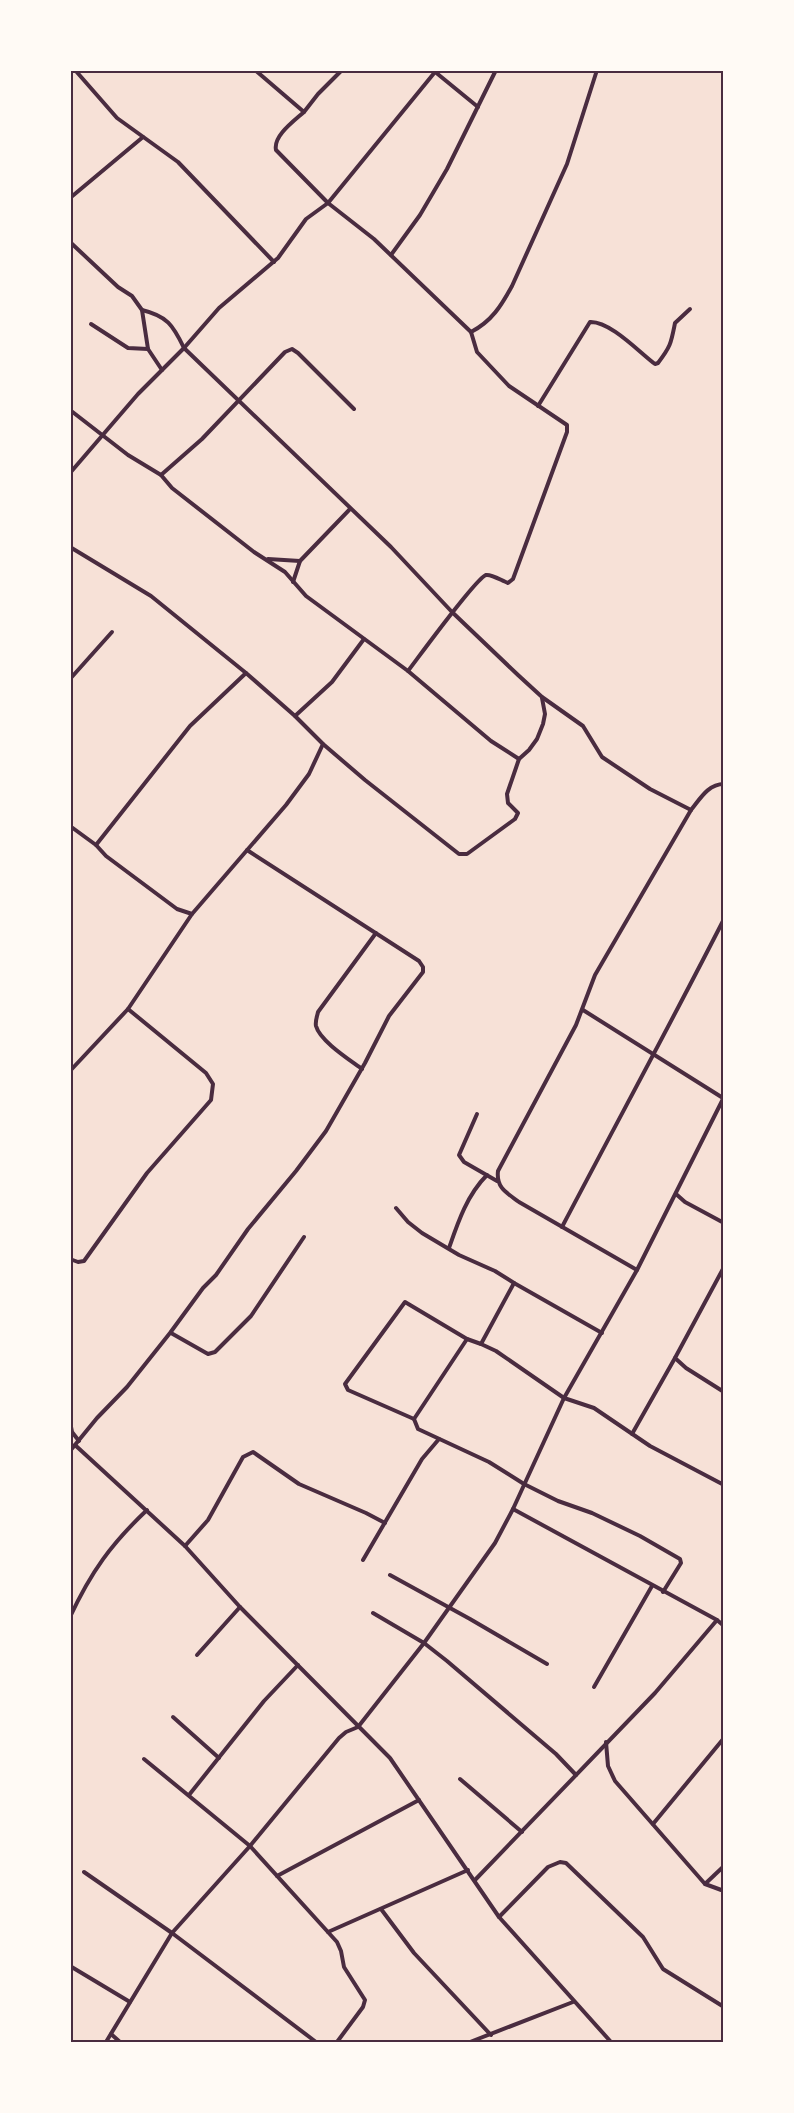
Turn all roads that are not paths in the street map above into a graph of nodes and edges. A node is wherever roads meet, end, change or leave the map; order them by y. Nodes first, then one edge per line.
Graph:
1 (75, 70) edge
2 (255, 70) edge
3 (342, 70) edge
4 (496, 70) edge
5 (597, 70) edge
6 (434, 71) edge
7 (478, 107) junction
8 (304, 112) junction
9 (143, 137) junction
10 (70, 198) edge
11 (328, 203) junction
12 (70, 242) edge
13 (391, 255) junction
14 (274, 262) junction
15 (690, 309) dead end
16 (142, 310) junction
17 (91, 324) dead end
18 (471, 332) junction
19 (184, 348) junction
20 (148, 349) junction
21 (162, 370) junction
22 (238, 402) junction
23 (538, 406) junction
24 (354, 409) dead end
25 (70, 410) edge
26 (101, 435) junction
27 (70, 473) edge
28 (160, 476) junction
29 (350, 508) junction
30 (70, 547) edge
31 (266, 559) junction
32 (300, 561) junction
33 (293, 583) junction
34 (452, 612) junction
35 (112, 632) dead end
36 (364, 639) junction
37 (408, 671) junction
38 (246, 673) junction
39 (70, 679) edge
40 (542, 697) junction
41 (295, 716) junction
42 (323, 744) junction
43 (519, 759) junction
44 (723, 784) edge
45 (691, 810) junction
46 (70, 826) edge
47 (96, 844) junction
48 (246, 850) junction
49 (192, 914) junction
50 (723, 919) edge
51 (376, 933) junction
52 (128, 1009) junction
53 (583, 1010) junction
54 (654, 1054) junction
55 (362, 1069) junction
56 (70, 1071) edge
57 (723, 1097) edge
58 (477, 1114) dead end
59 (488, 1175) junction
60 (497, 1180) junction
61 (675, 1194) junction
62 (396, 1208) dead end
63 (723, 1223) edge
64 (562, 1227) junction
65 (304, 1237) dead end
66 (449, 1248) junction
67 (70, 1259) edge
68 (723, 1267) edge
69 (637, 1270) junction
70 (514, 1283) junction
71 (170, 1332) junction
72 (602, 1332) junction
73 (467, 1338) junction
74 (481, 1344) junction
75 (675, 1358) junction
76 (723, 1392) edge
77 (564, 1398) junction
78 (414, 1419) junction
79 (70, 1422) edge
80 (632, 1434) junction
81 (439, 1439) junction
82 (77, 1443) junction
83 (70, 1451) edge
84 (525, 1484) junction
85 (723, 1485) edge
86 (513, 1509) junction
87 (147, 1510) junction
88 (385, 1523) junction
89 (185, 1546) junction
90 (363, 1560) dead end
91 (390, 1575) dead end
92 (652, 1586) junction
93 (663, 1592) junction
94 (240, 1607) junction
95 (448, 1607) junction
96 (373, 1612) dead end
97 (70, 1617) edge
98 (717, 1620) junction
99 (723, 1626) edge
100 (424, 1643) junction
101 (197, 1655) dead end
102 (547, 1664) dead end
103 (298, 1665) junction
104 (594, 1687) dead end
105 (173, 1717) dead end
106 (358, 1727) junction
107 (723, 1738) edge
108 (606, 1743) junction
109 (219, 1758) junction
110 (144, 1759) dead end
111 (576, 1775) junction
112 (460, 1779) dead end
113 (189, 1795) junction
114 (419, 1800) junction
115 (653, 1824) junction
116 (522, 1832) junction
117 (250, 1846) junction
118 (723, 1866) edge
119 (468, 1870) junction
120 (84, 1872) dead end
121 (277, 1876) junction
122 (475, 1880) junction
123 (705, 1884) junction
124 (723, 1891) edge
125 (381, 1909) junction
126 (499, 1917) junction
127 (328, 1932) junction
128 (172, 1933) junction
129 (70, 1966) edge
130 (130, 2002) junction
131 (573, 2002) junction
132 (723, 2007) edge
133 (111, 2034) junction
134 (491, 2035) junction
135 (316, 2042) edge
136 (106, 2043) edge
137 (120, 2043) edge
138 (337, 2043) edge
139 (470, 2043) edge
140 (611, 2043) edge

1 - 9 street
2 - 8 street
3 - 8 street
4 - 7 street
5 - 18 street
6 - 7 street
6 - 11 street
7 - 13 street
8 - 11 street
9 - 10 street
9 - 14 street
11 - 13 street
11 - 14 street
12 - 16 street
13 - 18 street
14 - 19 street
15 - 23 street
16 - 19 street
16 - 20 street
17 - 20 street
18 - 23 street
19 - 21 street
19 - 22 street
20 - 21 street
21 - 26 street
22 - 24 street
22 - 28 street
22 - 29 street
23 - 34 street
25 - 26 street
26 - 27 street
26 - 28 street
28 - 31 street
29 - 32 street
29 - 34 street
30 - 38 street
31 - 32 street
31 - 33 street
32 - 33 street
33 - 36 street
34 - 37 street
34 - 40 street
35 - 39 street
36 - 37 street
36 - 41 street
37 - 43 street
38 - 41 street
38 - 47 street
40 - 43 street
40 - 45 street
41 - 42 street
42 - 43 street
42 - 48 street
44 - 45 street
45 - 53 street
46 - 47 street
47 - 49 street
48 - 49 street
48 - 51 street
49 - 52 street
50 - 54 street
51 - 55 street
51 - 55 street
52 - 56 street
52 - 67 street
53 - 54 street
53 - 60 street
54 - 57 street
54 - 64 street
55 - 71 street
57 - 61 street
58 - 59 street
59 - 60 street
59 - 66 street
60 - 64 street
61 - 63 street
61 - 69 street
62 - 66 street
64 - 69 street
65 - 71 street
66 - 70 street
68 - 75 street
69 - 72 street
70 - 72 street
70 - 74 street
71 - 82 street
72 - 77 street
73 - 74 street
73 - 78 street
73 - 78 street
74 - 77 street
75 - 76 street
75 - 80 street
77 - 80 street
77 - 84 street
78 - 81 street
79 - 82 street
80 - 85 street
81 - 84 street
81 - 88 street
82 - 83 street
82 - 87 street
84 - 86 street
84 - 93 street
86 - 92 street
86 - 95 street
87 - 89 street
87 - 97 street
88 - 89 street
88 - 90 street
89 - 94 street
91 - 95 street
92 - 93 street
92 - 104 street
93 - 98 street
94 - 101 street
94 - 103 street
95 - 100 street
95 - 102 street
96 - 100 street
98 - 99 street
98 - 108 street
100 - 106 street
100 - 111 street
103 - 106 street
103 - 109 street
105 - 109 street
106 - 114 street
106 - 117 street
107 - 115 street
108 - 111 street
108 - 115 street
109 - 113 street
110 - 113 street
111 - 116 street
112 - 116 street
113 - 117 street
114 - 119 street
114 - 121 street
115 - 123 street
116 - 122 street
117 - 121 street
117 - 128 street
118 - 123 street
119 - 122 street
119 - 125 street
120 - 128 street
121 - 127 street
122 - 126 street
123 - 124 street
125 - 127 street
125 - 134 street
126 - 131 street
126 - 132 street
127 - 138 street
128 - 130 street
128 - 135 street
129 - 130 street
130 - 133 street
131 - 134 street
131 - 140 street
133 - 136 street
133 - 137 street
134 - 139 street

